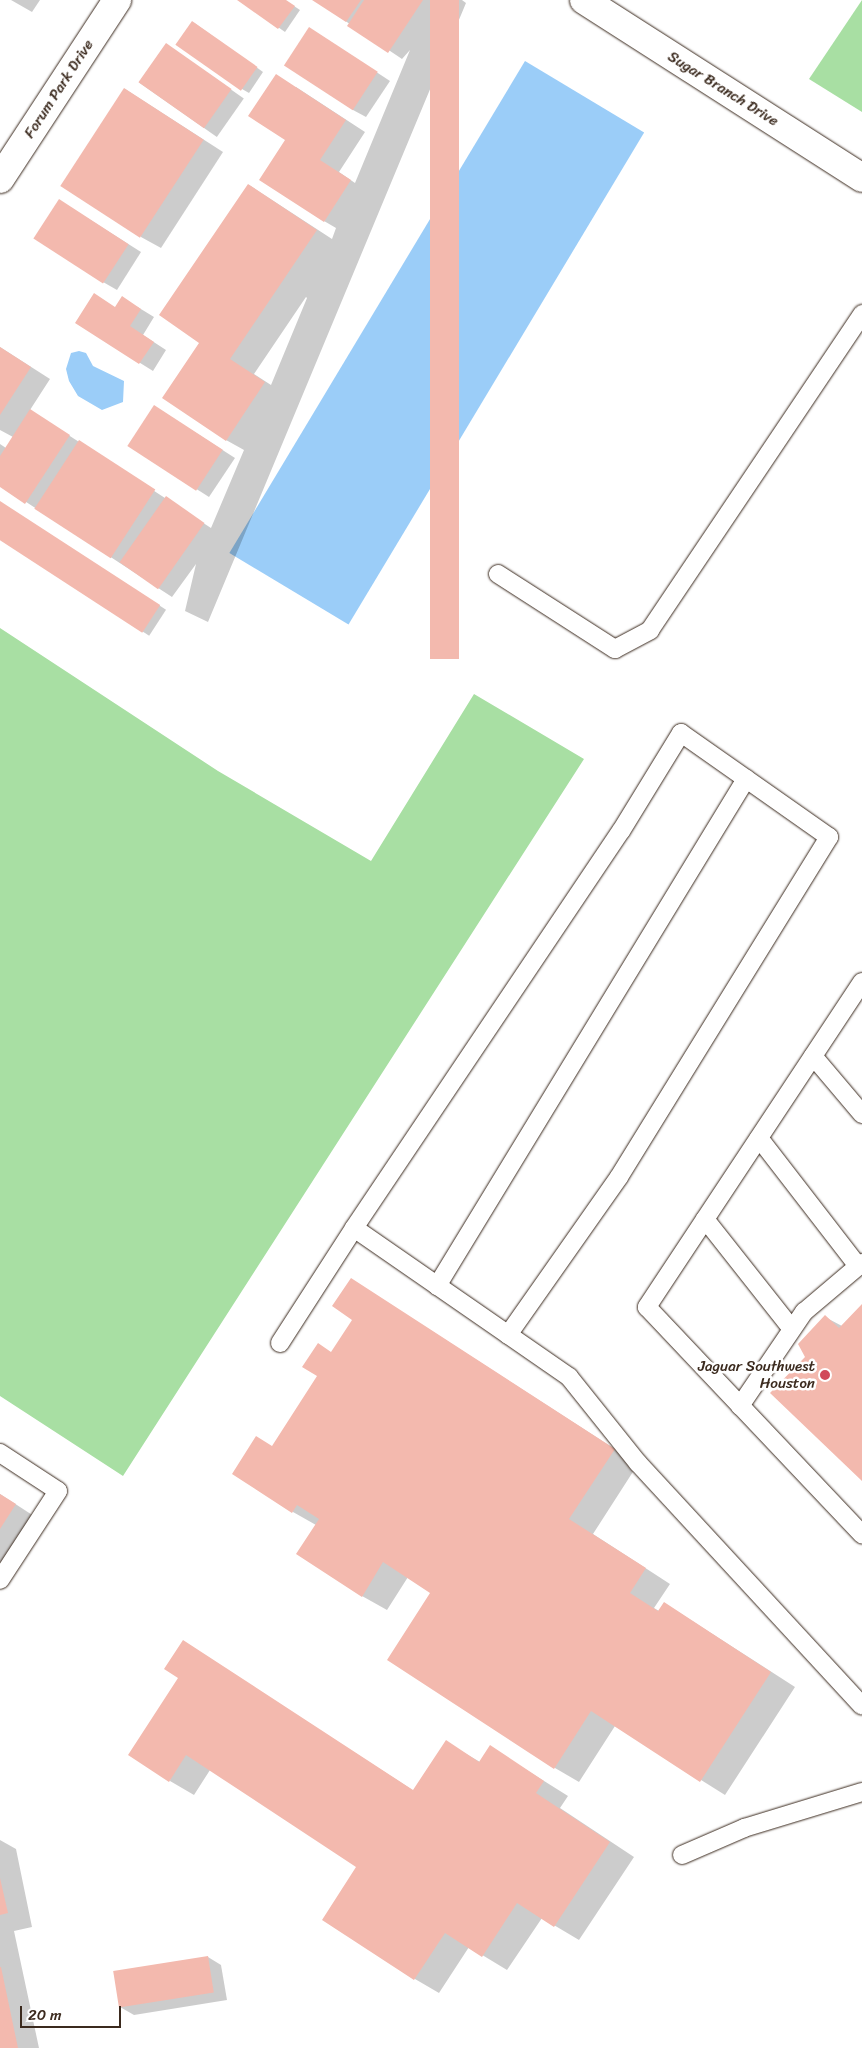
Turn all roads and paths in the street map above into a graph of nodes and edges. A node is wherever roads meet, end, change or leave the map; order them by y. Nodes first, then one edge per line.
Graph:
1 (117, 0) edge
2 (584, 0) edge
3 (862, 178) edge
4 (0, 179) edge
5 (862, 314) edge
6 (498, 574) dead end
7 (746, 779) junction
8 (862, 982) edge
9 (813, 1056) junction
10 (862, 1114) edge
11 (759, 1138) junction
12 (705, 1219) junction
13 (354, 1228) junction
14 (860, 1265) edge
15 (437, 1286) junction
16 (792, 1329) junction
17 (508, 1335) junction
18 (280, 1343) dead end
19 (740, 1406) junction
20 (0, 1453) edge
21 (862, 1534) edge
22 (0, 1580) edge
23 (862, 1706) edge
24 (862, 1792) edge
25 (682, 1856) dead end

1 - 4 street, Forum Park Drive
2 - 3 street, Sugar Branch Drive
5 - 6 lane
7 - 13 lane
7 - 15 lane
7 - 17 lane
8 - 9 lane
9 - 10 lane
9 - 11 lane
11 - 12 lane
11 - 14 lane
12 - 16 lane
12 - 19 lane
13 - 15 lane
13 - 18 lane
14 - 16 lane
15 - 17 lane
16 - 19 lane
17 - 23 lane
19 - 21 lane
20 - 22 lane
24 - 25 lane

